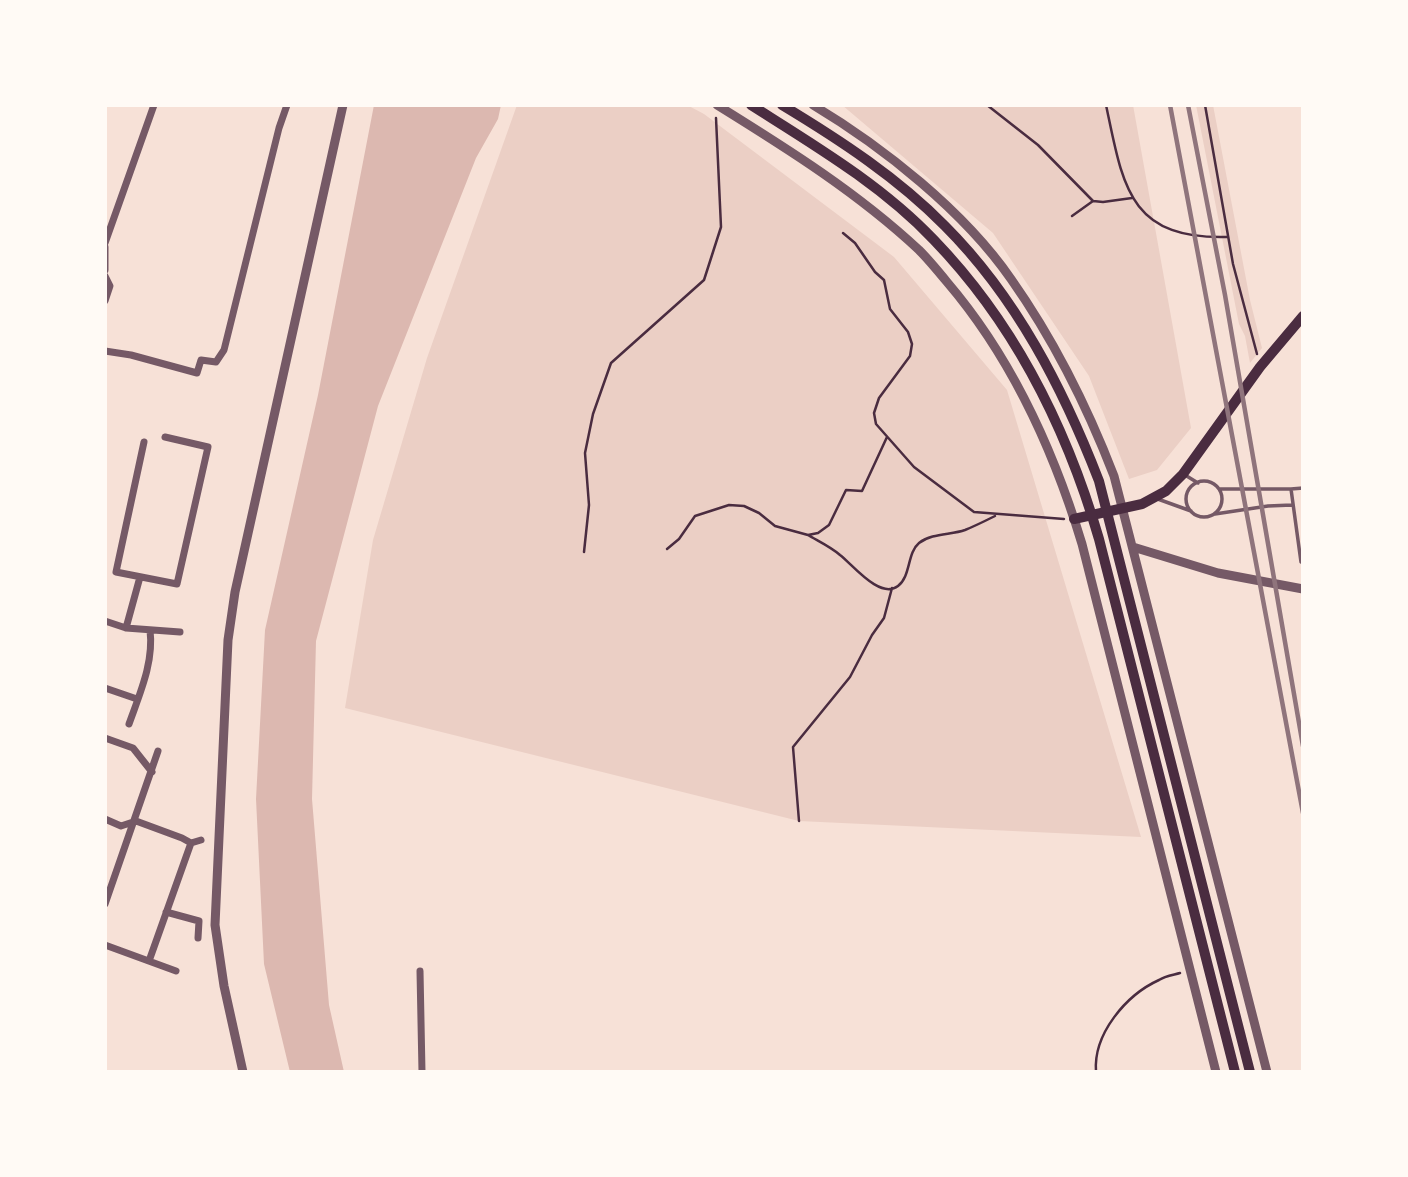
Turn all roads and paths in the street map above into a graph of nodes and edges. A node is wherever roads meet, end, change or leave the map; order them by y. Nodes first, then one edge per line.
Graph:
1 (154, 105) edge
2 (287, 105) edge
3 (343, 105) edge
4 (717, 105) edge
5 (751, 105) edge
6 (782, 105) edge
7 (813, 105) edge
8 (987, 105) edge
9 (1106, 105) edge
10 (1205, 105) edge
11 (716, 119) dead end
12 (1132, 198) junction
13 (1093, 201) junction
14 (1072, 216) dead end
15 (843, 233) dead end
16 (1229, 237) junction
17 (105, 245) edge
18 (105, 271) edge
19 (105, 276) edge
20 (105, 301) edge
21 (1303, 316) edge
22 (105, 351) edge
23 (1260, 367) junction
24 (165, 437) dead end
25 (887, 437) junction
26 (144, 442) dead end
27 (1183, 474) junction
28 (1199, 482) junction
29 (1303, 488) edge
30 (1219, 489) junction
31 (1291, 489) junction
32 (1153, 498) junction
33 (1292, 505) junction
34 (1122, 508) junction
35 (1191, 511) junction
36 (1107, 512) junction
37 (998, 515) junction
38 (1092, 515) junction
39 (1213, 515) junction
40 (1074, 519) junction
41 (808, 535) junction
42 (1133, 547) junction
43 (667, 549) dead end
44 (584, 552) dead end
45 (1303, 562) edge
46 (140, 577) junction
47 (892, 588) junction
48 (1303, 589) edge
49 (105, 621) edge
50 (126, 628) junction
51 (150, 630) junction
52 (180, 632) dead end
53 (105, 688) edge
54 (138, 699) junction
55 (129, 724) dead end
56 (105, 738) edge
57 (158, 751) dead end
58 (152, 772) junction
59 (105, 819) edge
60 (136, 821) junction
61 (799, 821) dead end
62 (201, 840) dead end
63 (191, 844) junction
64 (105, 904) edge
65 (166, 912) junction
66 (198, 938) dead end
67 (105, 945) edge
68 (149, 961) junction
69 (1191, 970) junction
70 (176, 971) dead end
71 (420, 971) dead end
72 (243, 1072) edge
73 (422, 1072) edge
74 (1096, 1072) edge
75 (1216, 1072) edge
76 (1235, 1072) edge
77 (1251, 1072) edge
78 (1267, 1072) edge

1 - 17 street
2 - 22 street
3 - 72 street
4 - 40 street
5 - 38 main road
6 - 36 main road
7 - 34 street
8 - 13 path
9 - 12 path
10 - 16 path
11 - 44 path
12 - 13 path
12 - 16 path
13 - 14 path
15 - 25 path
16 - 23 path
17 - 18 street
19 - 20 street
21 - 23 main road
23 - 27 main road
24 - 46 street
25 - 37 path
25 - 41 path
26 - 46 street
27 - 28 lane
27 - 32 main road
28 - 30 lane
28 - 35 lane
29 - 31 lane
30 - 31 lane
30 - 39 lane
31 - 33 lane
32 - 34 main road
32 - 35 lane
33 - 39 lane
33 - 45 lane
34 - 36 main road
34 - 42 street
35 - 39 lane
36 - 38 main road
36 - 77 main road
37 - 40 path
37 - 47 path
38 - 40 main road
38 - 76 main road
40 - 69 street
41 - 43 path
41 - 47 path
42 - 48 street
42 - 78 street
46 - 50 street
47 - 61 path
49 - 50 street
50 - 51 street
51 - 52 street
51 - 54 street
53 - 54 street
54 - 55 street
56 - 58 street
57 - 58 street
58 - 60 street
59 - 60 street
60 - 63 street
60 - 64 street
62 - 63 street
63 - 65 street
65 - 66 street
65 - 68 street
67 - 68 street
68 - 70 street
69 - 74 path
69 - 75 street
71 - 73 street

